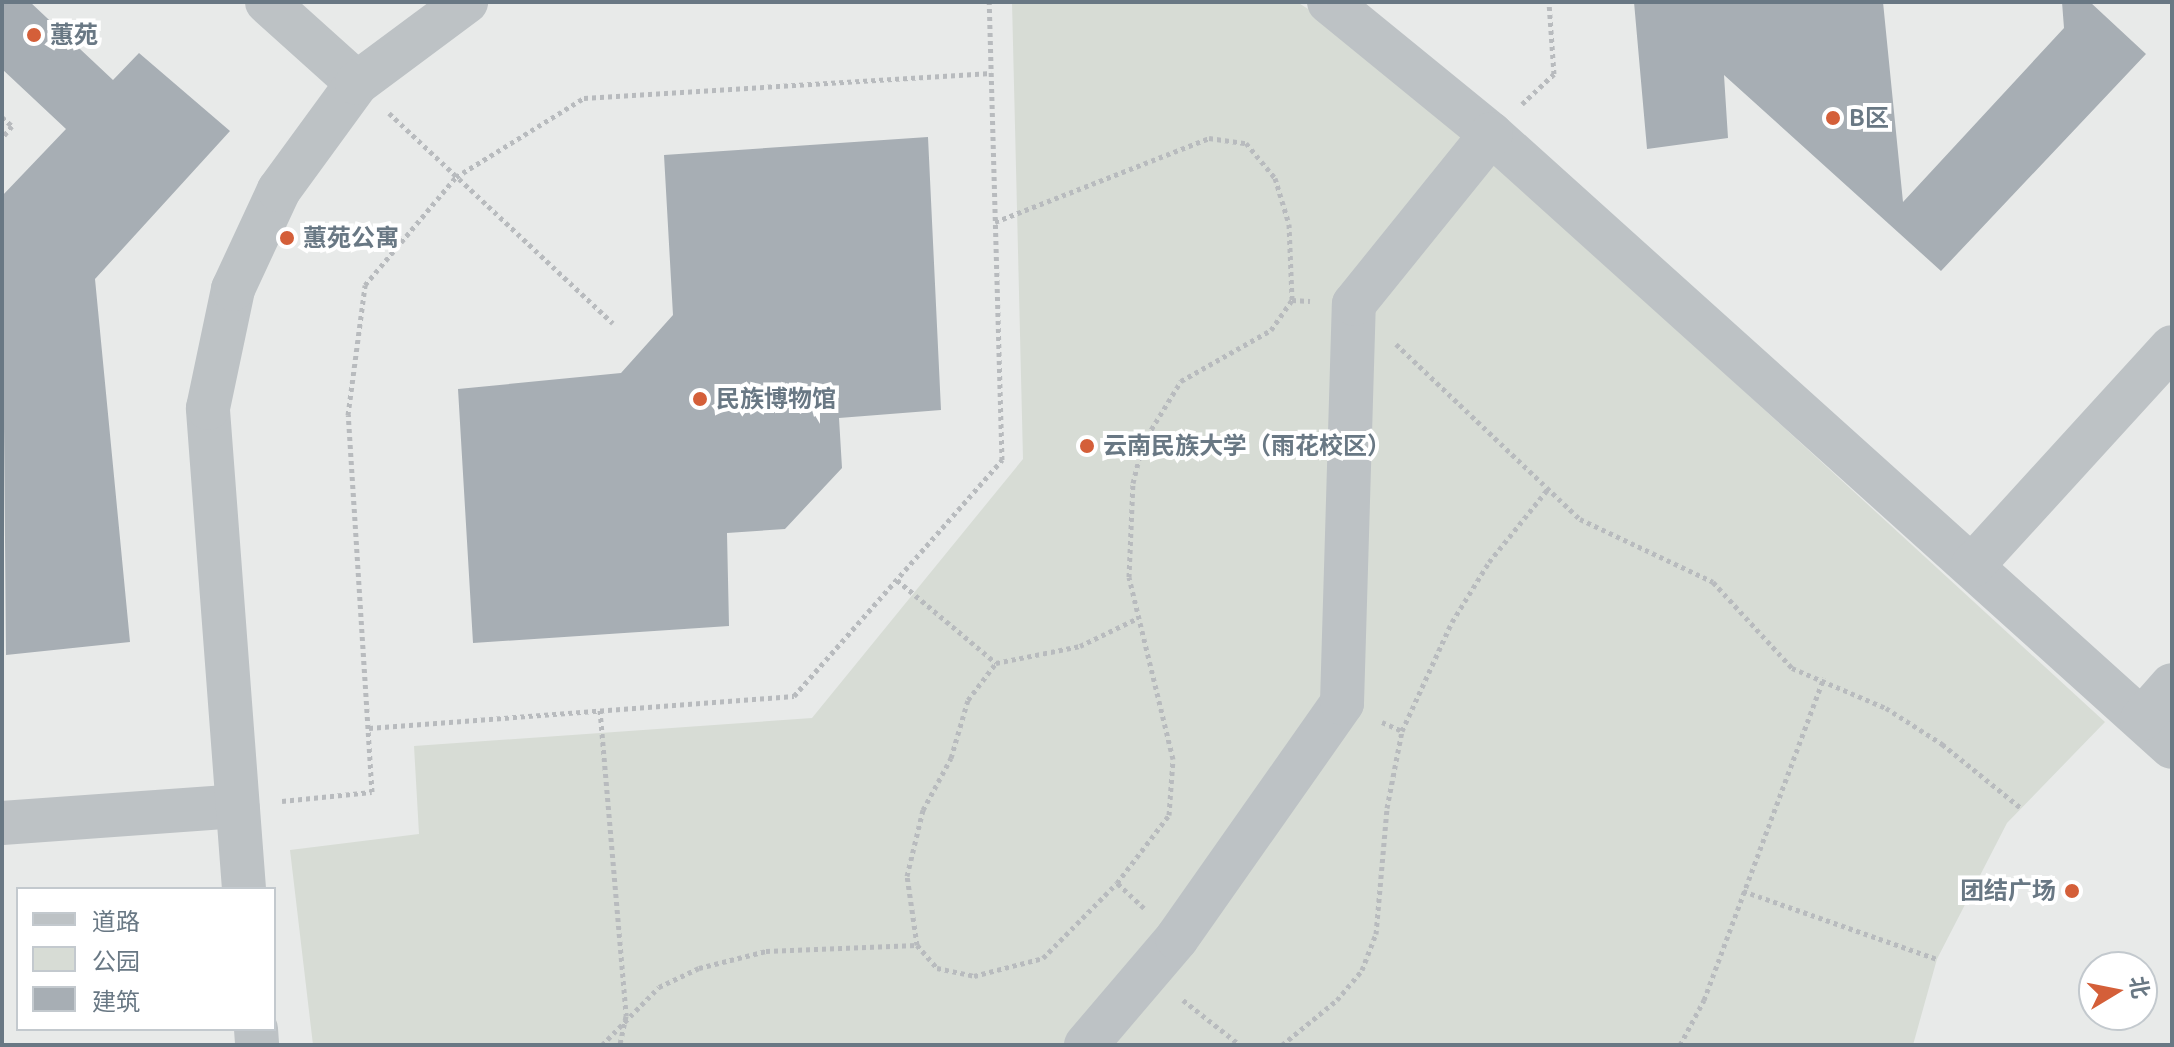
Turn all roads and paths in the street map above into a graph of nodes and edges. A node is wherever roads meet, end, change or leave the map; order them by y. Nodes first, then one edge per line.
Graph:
1 (267, 2) edge
2 (466, 2) edge
3 (989, 2) edge
4 (1329, 2) edge
5 (1549, 2) edge
6 (991, 73) junction
7 (357, 83) junction
8 (2, 117) edge
9 (1491, 134) junction
10 (2, 138) edge
11 (456, 177) junction
12 (995, 222) junction
13 (1292, 300) junction
14 (1354, 304) junction
15 (613, 323) dead end
16 (2172, 347) edge
17 (1548, 489) junction
18 (1973, 565) junction
19 (897, 580) junction
20 (1136, 619) junction
21 (996, 663) junction
22 (1824, 678) junction
23 (2172, 685) edge
24 (1342, 703) junction
25 (600, 710) junction
26 (369, 728) junction
27 (1402, 731) junction
28 (2157, 733) edge
29 (237, 806) junction
30 (2021, 808) dead end
31 (2, 823) edge
32 (1117, 883) junction
33 (244, 887) edge
34 (1743, 891) junction
35 (1177, 938) junction
36 (917, 945) junction
37 (1937, 959) dead end
38 (1147, 972) junction
39 (626, 1016) junction
40 (602, 1045) edge
41 (620, 1045) edge
42 (1086, 1045) edge
43 (1240, 1045) edge
44 (1282, 1045) edge
45 (1680, 1045) edge

1 - 7 lane
2 - 7 lane
3 - 6 path
4 - 9 lane
5 - 9 path
6 - 11 path
6 - 12 path
7 - 11 path
7 - 29 lane
8 - 10 path
9 - 14 lane
9 - 18 lane
11 - 15 path
11 - 26 path
12 - 13 path
12 - 19 path
13 - 14 path
13 - 20 path
14 - 17 path
14 - 24 lane
16 - 18 lane
17 - 22 path
17 - 27 path
18 - 28 lane
19 - 21 path
19 - 25 path
20 - 21 path
20 - 32 path
21 - 36 path
22 - 30 path
22 - 34 path
23 - 28 lane
24 - 27 path
24 - 35 lane
25 - 26 path
25 - 39 path
26 - 29 path
27 - 44 path
29 - 31 lane
29 - 33 lane
32 - 35 path
32 - 36 path
34 - 37 path
34 - 45 path
35 - 38 lane
36 - 39 path
38 - 42 lane
38 - 43 path
39 - 40 path
39 - 41 path

